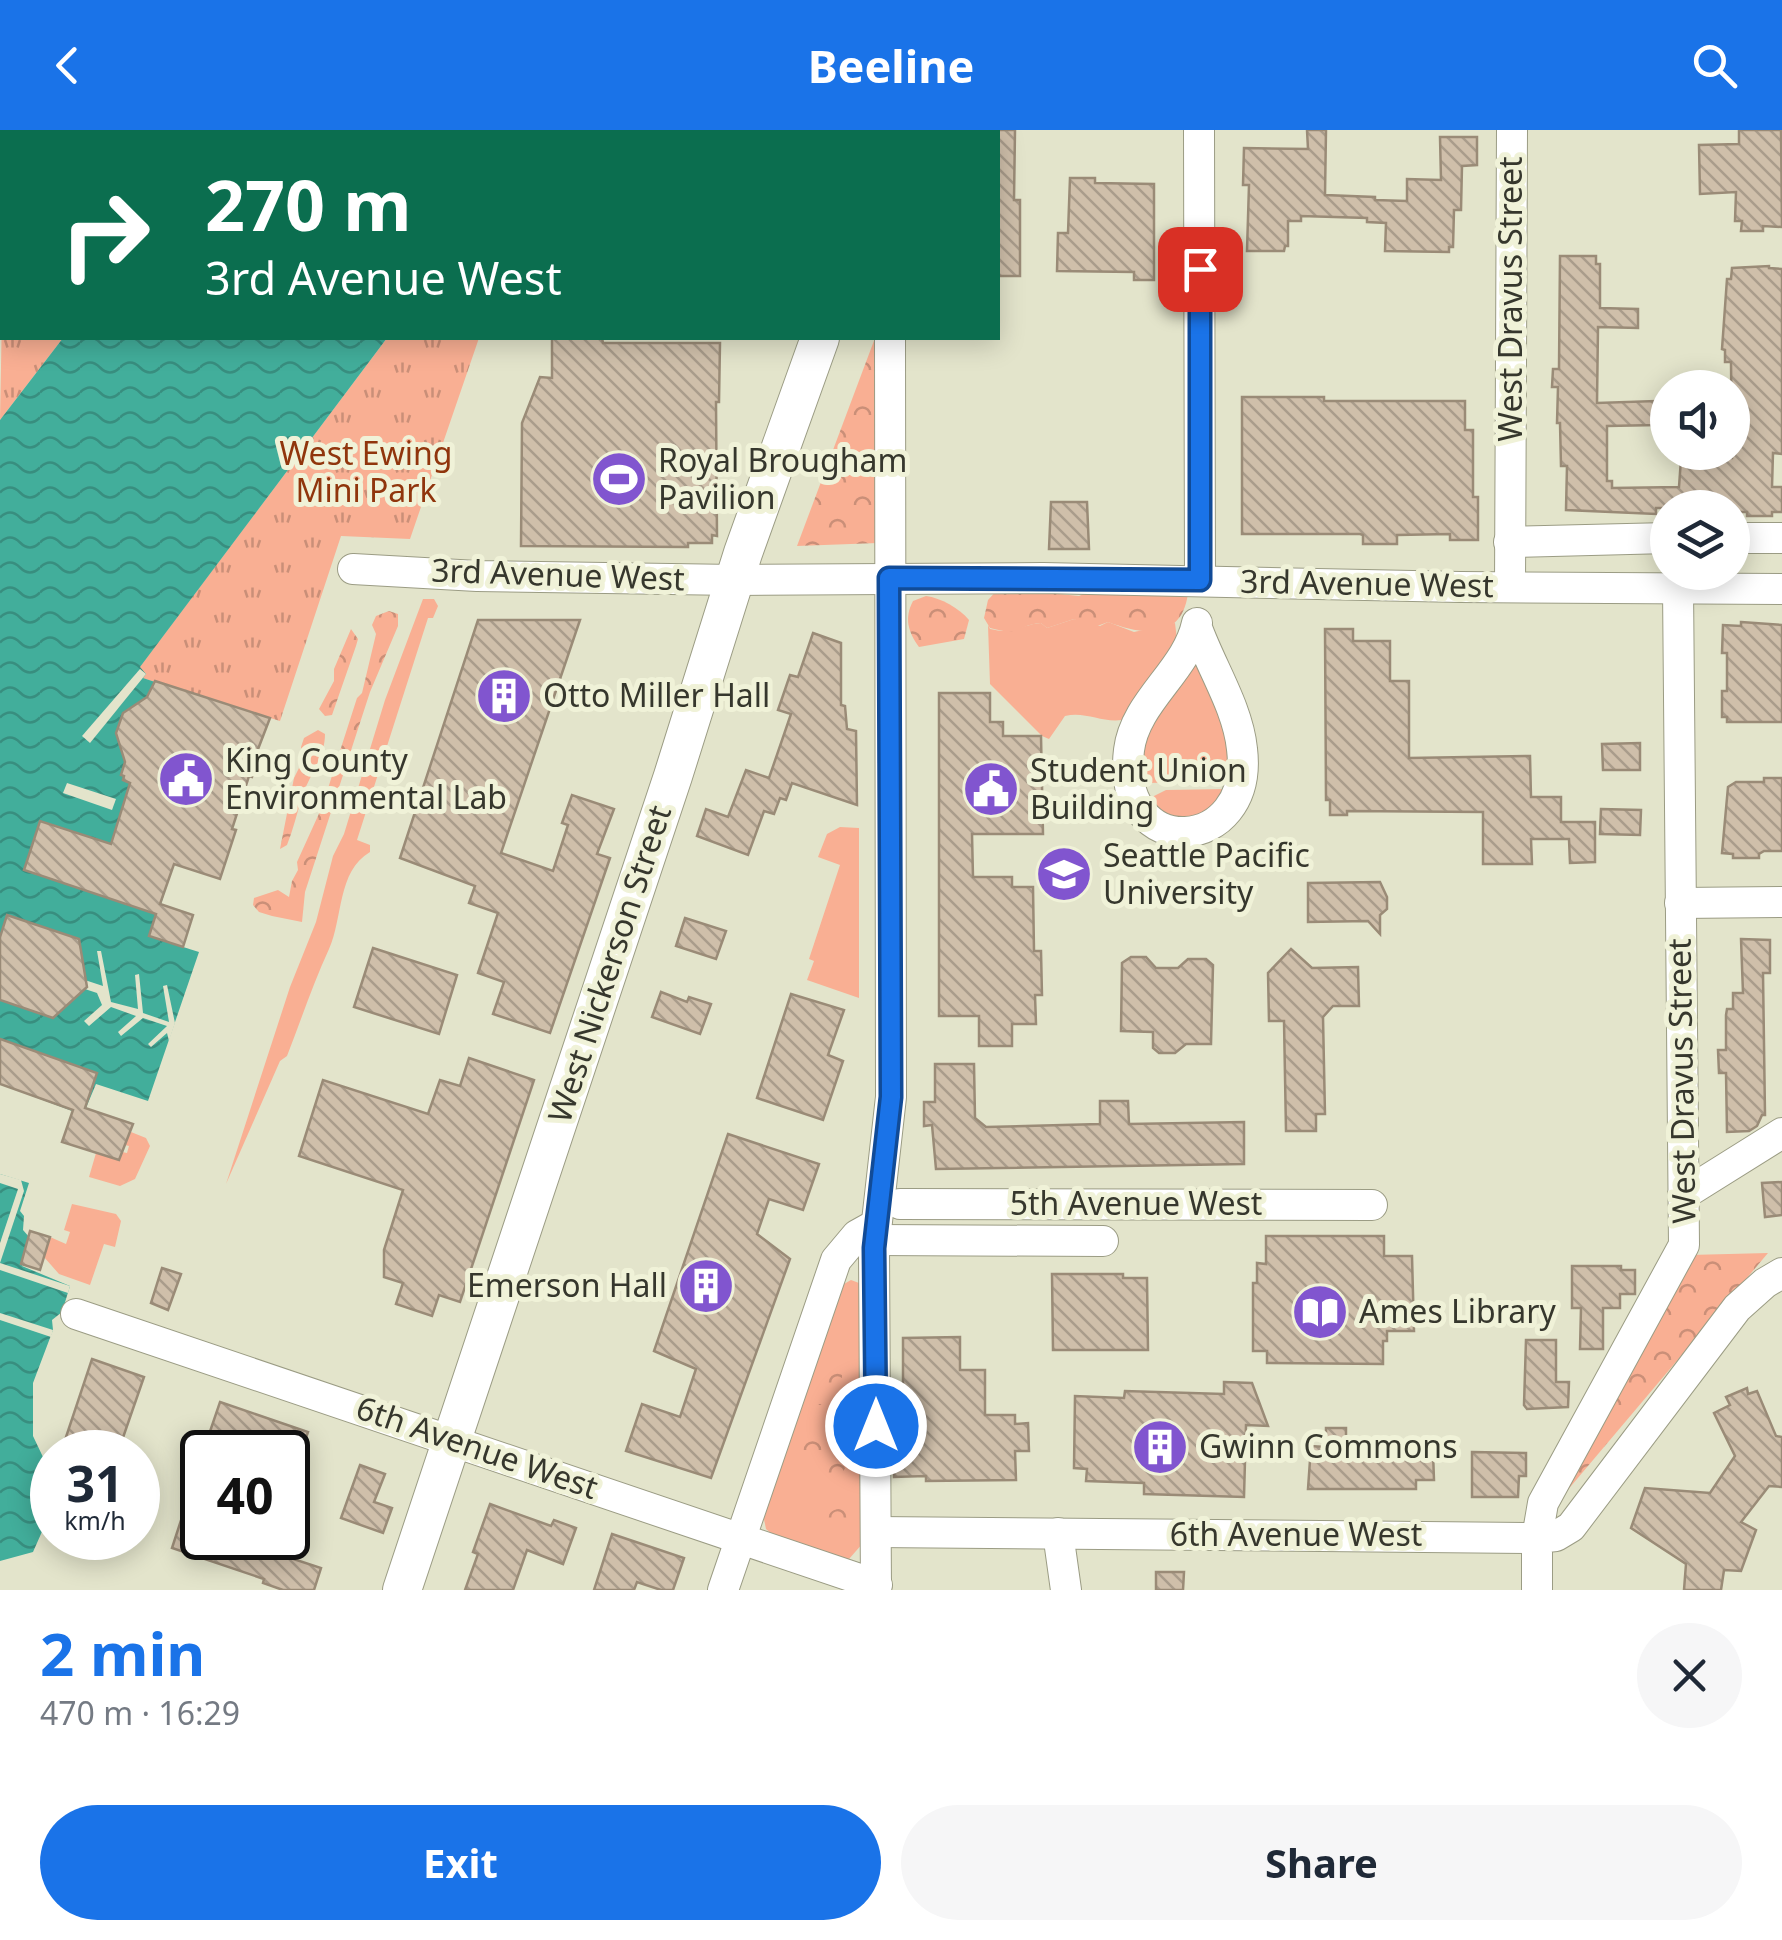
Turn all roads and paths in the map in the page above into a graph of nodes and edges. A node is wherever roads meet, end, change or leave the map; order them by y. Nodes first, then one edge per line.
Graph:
1 (1199, 130) edge
2 (1512, 130) edge
3 (819, 340) edge
4 (890, 340) edge
5 (1650, 538) edge
6 (1750, 538) edge
7 (1782, 538) edge
8 (1509, 542) junction
9 (353, 569) dead end
10 (889, 578) junction
11 (735, 580) junction
12 (1200, 580) junction
13 (1510, 587) junction
14 (1650, 588) edge
15 (1750, 589) edge
16 (1678, 590) edge
17 (1782, 590) edge
18 (1197, 626) joint
19 (1680, 902) junction
20 (1782, 902) edge
21 (1782, 1133) edge
22 (1683, 1195) junction
23 (900, 1204) dead end
24 (1372, 1205) dead end
25 (875, 1232) junction
26 (1103, 1242) dead end
27 (1782, 1273) edge
28 (76, 1314) dead end
29 (452, 1440) junction
30 (876, 1532) junction
31 (1058, 1534) junction
32 (1537, 1538) junction
33 (742, 1540) junction
34 (877, 1588) edge
35 (402, 1590) edge
36 (723, 1590) edge
37 (1066, 1590) edge
38 (1536, 1590) edge

1 - 12 street
2 - 8 street, West Dravus Street
3 - 11 main road, West Nickerson Street
4 - 10 street
5 - 8 street, 3rd Avenue West
6 - 7 street
8 - 13 street, West Dravus Street
9 - 11 street, 3rd Avenue West
10 - 11 street, 3rd Avenue West
10 - 12 street, 3rd Avenue West
10 - 25 street
11 - 29 main road, West Nickerson Street
12 - 13 street, 3rd Avenue West
13 - 14 street, 3rd Avenue West
15 - 17 street, 3rd Avenue West
16 - 19 street, West Dravus Street
18 - 18 street
19 - 20 street
19 - 22 street, West Dravus Street
21 - 22 street
22 - 32 street, West Dravus Street
23 - 24 street, 5th Avenue West
25 - 26 street
25 - 30 street
25 - 33 street
27 - 32 street
28 - 29 street, 6th Avenue West
29 - 33 street, 6th Avenue West
29 - 35 main road, West Nickerson Street
30 - 31 street, 6th Avenue West
30 - 34 street
31 - 32 street, 6th Avenue West
31 - 37 street
32 - 38 street, West Dravus Street
33 - 34 street, 6th Avenue West
33 - 36 street

